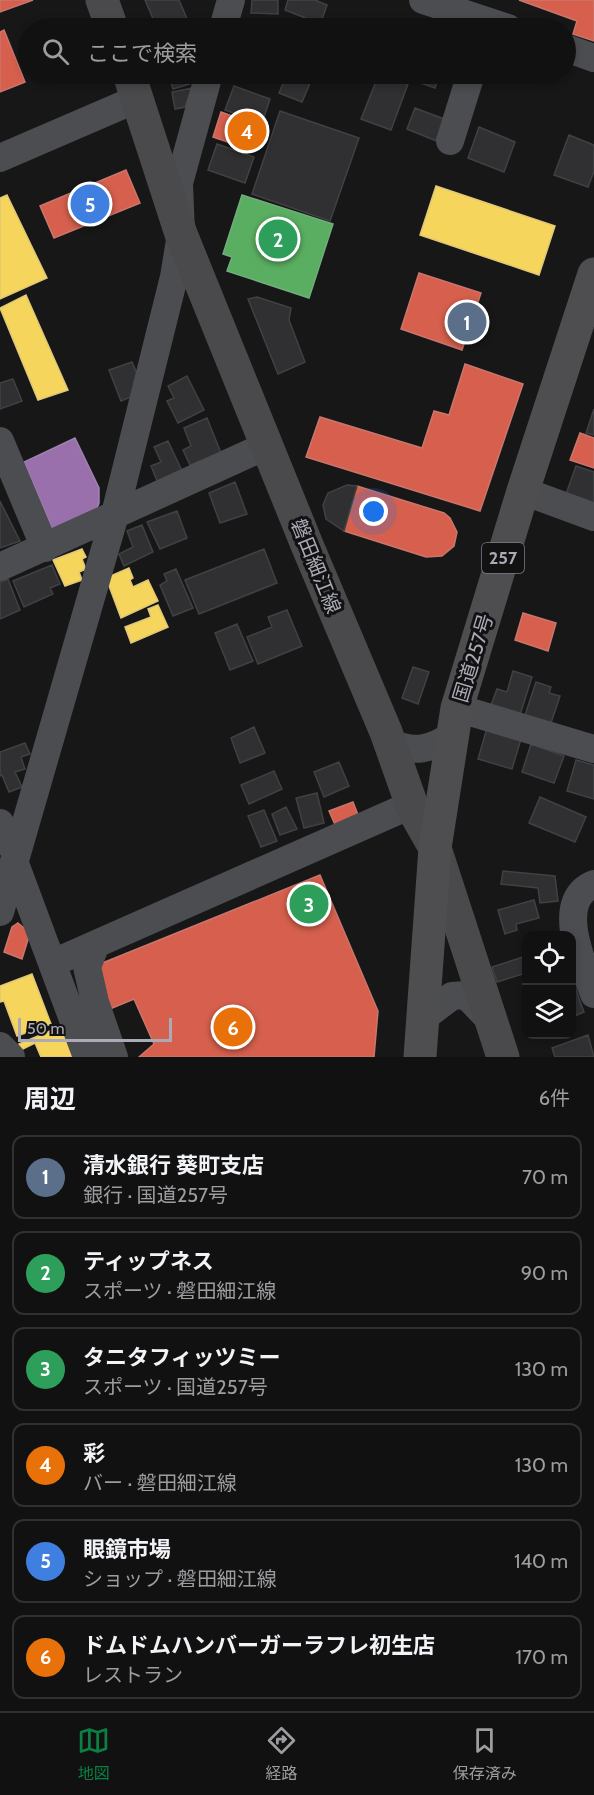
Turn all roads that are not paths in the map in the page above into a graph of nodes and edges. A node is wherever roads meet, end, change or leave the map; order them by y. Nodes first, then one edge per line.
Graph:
1 (102, 0) edge
2 (231, 0) edge
3 (423, 0) edge
4 (108, 18) edge
5 (226, 18) edge
6 (487, 18) edge
7 (576, 52) edge
8 (594, 58) edge
9 (206, 84) edge
10 (468, 84) edge
11 (134, 86) edge
12 (450, 141) dead end
13 (0, 158) edge
14 (181, 234) junction
15 (594, 274) edge
16 (0, 441) edge
17 (268, 445) junction
18 (523, 491) junction
19 (594, 517) edge
20 (114, 518) junction
21 (45, 548) junction
22 (0, 567) edge
23 (455, 722) junction
24 (390, 743) junction
25 (594, 749) edge
26 (411, 805) junction
27 (0, 823) edge
28 (435, 848) junction
29 (15, 857) junction
30 (594, 884) edge
31 (0, 912) edge
32 (96, 944) junction
33 (53, 963) junction
34 (594, 994) edge
35 (69, 1011) junction
36 (423, 1018) junction
37 (492, 1022) junction
38 (0, 1046) edge
39 (11, 1057) edge
40 (87, 1057) edge
41 (114, 1057) edge
42 (420, 1057) edge
43 (503, 1057) edge

1 - 4 main road
2 - 5 street
3 - 6 street
7 - 8 street
9 - 14 street
10 - 12 street
11 - 13 street
11 - 14 main road, 磐田細江線
14 - 17 main road, 磐田細江線
14 - 20 street
15 - 18 highway, 国道257号 / 257
16 - 21 street
17 - 20 street
17 - 24 main road, 磐田細江線
18 - 19 street
18 - 23 highway, 国道257号 / 257
20 - 21 street
20 - 29 street
21 - 22 street
23 - 24 street
23 - 25 street
23 - 28 highway, 国道257号 / 257
24 - 26 main road, 磐田細江線
26 - 28 main road, 磐田細江線
26 - 32 street
27 - 29 street
28 - 36 highway, 国道257号 / 257
28 - 37 main road, 磐田細江線
29 - 31 street
29 - 33 street
30 - 34 street
32 - 33 street
32 - 41 street
33 - 35 street
35 - 40 street
35 - 41 street
36 - 37 street
36 - 42 highway, 国道257号 / 257
37 - 43 main road, 磐田細江線
38 - 39 street

